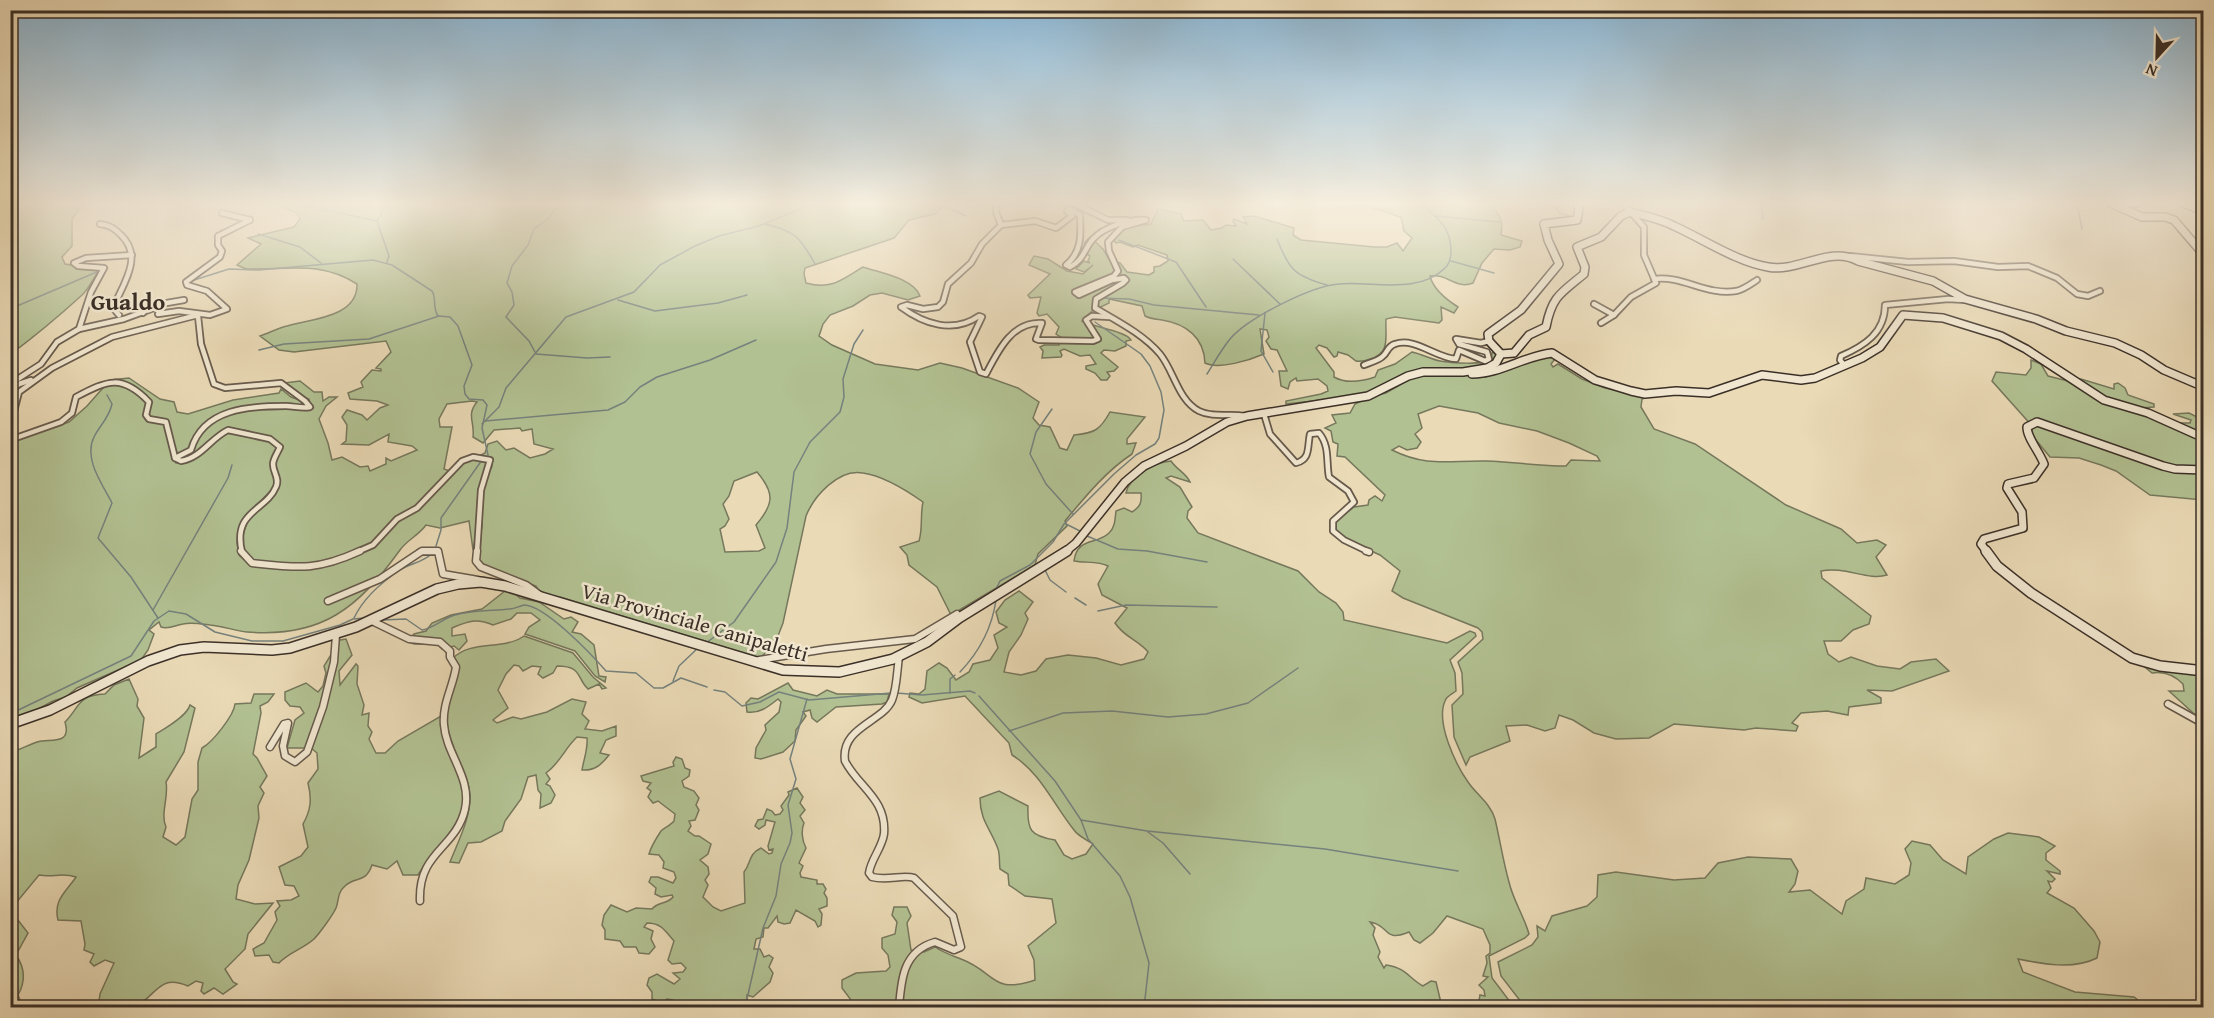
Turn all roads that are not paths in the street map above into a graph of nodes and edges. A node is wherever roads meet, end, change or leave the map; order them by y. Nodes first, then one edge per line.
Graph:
1 (132, 251) edge
2 (222, 251) edge
3 (978, 251) edge
4 (1080, 251) edge
5 (1087, 251) edge
6 (1109, 251) edge
7 (1554, 251) edge
8 (1578, 251) edge
9 (1644, 251) edge
10 (1727, 251) edge
11 (132, 255) junction
12 (1849, 256) junction
13 (1654, 279) junction
14 (1757, 280) dead end
15 (2100, 291) dead end
16 (184, 300) dead end
17 (1978, 303) junction
18 (114, 304) junction
19 (1594, 304) dead end
20 (149, 306) dead end
21 (130, 308) junction
22 (142, 310) junction
23 (159, 312) junction
24 (119, 315) dead end
25 (1614, 315) junction
26 (185, 316) junction
27 (198, 316) junction
28 (1110, 316) junction
29 (130, 318) junction
30 (1601, 323) dead end
31 (79, 329) junction
32 (1489, 341) junction
33 (1501, 354) junction
34 (1364, 365) dead end
35 (1844, 365) junction
36 (1456, 371) junction
37 (32, 380) junction
38 (10, 384) edge
39 (2204, 387) edge
40 (10, 393) edge
41 (1263, 414) junction
42 (1247, 416) junction
43 (10, 427) edge
44 (2204, 438) edge
45 (10, 440) edge
46 (175, 458) junction
47 (2204, 470) edge
48 (1369, 552) dead end
49 (483, 581) junction
50 (1001, 592) junction
51 (542, 597) junction
52 (328, 601) dead end
53 (376, 619) junction
54 (336, 635) junction
55 (898, 657) junction
56 (753, 661) junction
57 (2204, 671) edge
58 (894, 693) joint
59 (2168, 704) dead end
60 (10, 724) edge
61 (2204, 724) edge
62 (270, 747) dead end
63 (420, 901) dead end
64 (899, 1008) edge

1 - 11 street
2 - 27 street
3 - 28 street
4 - 5 street
6 - 28 street
7 - 32 main road
8 - 33 main road
9 - 13 street
10 - 12 main road
11 - 18 street
11 - 31 street
12 - 15 street
12 - 17 main road
13 - 14 street
13 - 25 street
16 - 23 street
17 - 35 street
17 - 39 main road
18 - 21 street
18 - 24 street
19 - 25 street
20 - 23 street
21 - 22 street
21 - 29 street
22 - 23 street
22 - 29 street
23 - 26 street
25 - 30 street
26 - 27 street
26 - 37 street
27 - 46 street
28 - 42 street
29 - 31 street
31 - 38 street
32 - 33 main road
32 - 34 street
33 - 36 main road
35 - 36 main road
35 - 44 main road
36 - 41 main road, Via Provinciale Canipaletti
37 - 40 street
37 - 43 street
41 - 42 main road, Via Provinciale Canipaletti
41 - 48 street
42 - 50 main road, Via Provinciale Canipaletti
45 - 46 street
46 - 51 street
47 - 57 main road
49 - 51 main road, Via Provinciale Canipaletti
49 - 52 street
49 - 53 main road, Via Provinciale Canipaletti
50 - 55 main road, Via Provinciale Canipaletti
50 - 56 street
51 - 56 main road, Via Provinciale Canipaletti
53 - 54 main road, Via Provinciale Canipaletti
53 - 63 street
54 - 60 main road, Via Provinciale Canipaletti
54 - 62 street
55 - 56 main road, Via Provinciale Canipaletti
55 - 58 street
58 - 64 street
59 - 61 street

